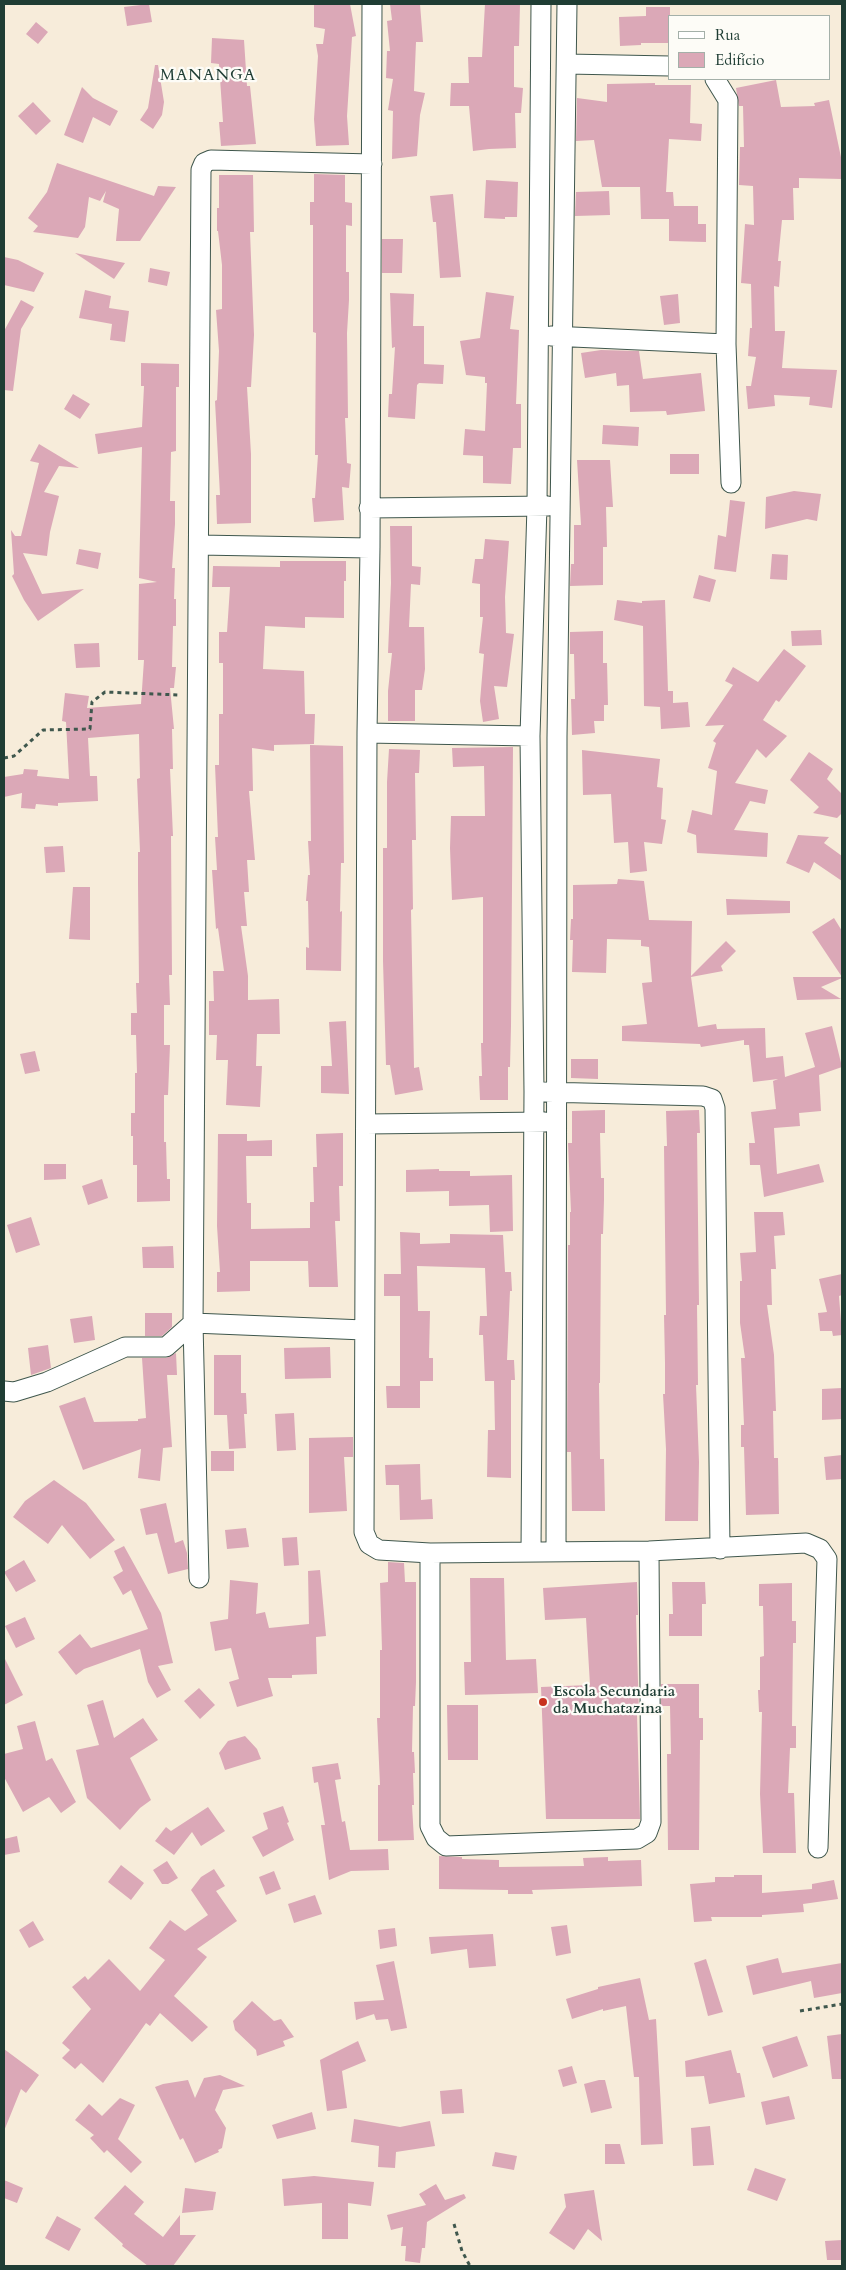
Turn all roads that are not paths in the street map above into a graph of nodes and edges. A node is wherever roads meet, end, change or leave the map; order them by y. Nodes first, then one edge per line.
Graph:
1 (372, 4) edge
2 (541, 4) edge
3 (567, 4) edge
4 (567, 64) junction
5 (668, 66) edge
6 (716, 80) edge
7 (372, 164) junction
8 (537, 336) junction
9 (564, 337) junction
10 (726, 344) junction
11 (730, 483) dead end
12 (537, 506) junction
13 (561, 506) junction
14 (369, 508) junction
15 (199, 545) junction
16 (370, 548) junction
17 (366, 733) junction
18 (530, 736) junction
19 (532, 928) junction
20 (556, 928) junction
21 (534, 1092) junction
22 (556, 1092) junction
23 (556, 1121) junction
24 (533, 1122) junction
25 (366, 1124) junction
26 (556, 1296) junction
27 (532, 1298) junction
28 (193, 1323) junction
29 (364, 1330) junction
30 (4, 1391) edge
31 (720, 1549) junction
32 (649, 1551) junction
33 (530, 1552) junction
34 (556, 1552) junction
35 (430, 1554) junction
36 (199, 1578) dead end
37 (818, 1848) dead end

1 - 7 street
2 - 8 street
3 - 4 street
4 - 5 street
4 - 9 street
6 - 10 street
7 - 14 street
7 - 15 street
8 - 9 street
8 - 12 street
9 - 10 street
9 - 13 street
10 - 11 street
12 - 13 street
12 - 14 street
12 - 18 street
13 - 20 street
14 - 16 street
15 - 16 street
15 - 28 street
16 - 17 street
17 - 18 street
17 - 25 street
18 - 19 street
19 - 20 street
19 - 21 street
20 - 22 street
21 - 22 street
21 - 24 street
22 - 23 street
22 - 31 street
23 - 24 street
23 - 26 street
24 - 25 street
24 - 27 street
25 - 29 street
26 - 27 street
26 - 34 street
27 - 33 street
28 - 29 street
28 - 30 street
28 - 36 street
29 - 35 street
31 - 32 street
31 - 37 street
32 - 34 street
32 - 35 street
33 - 34 street
33 - 35 street

